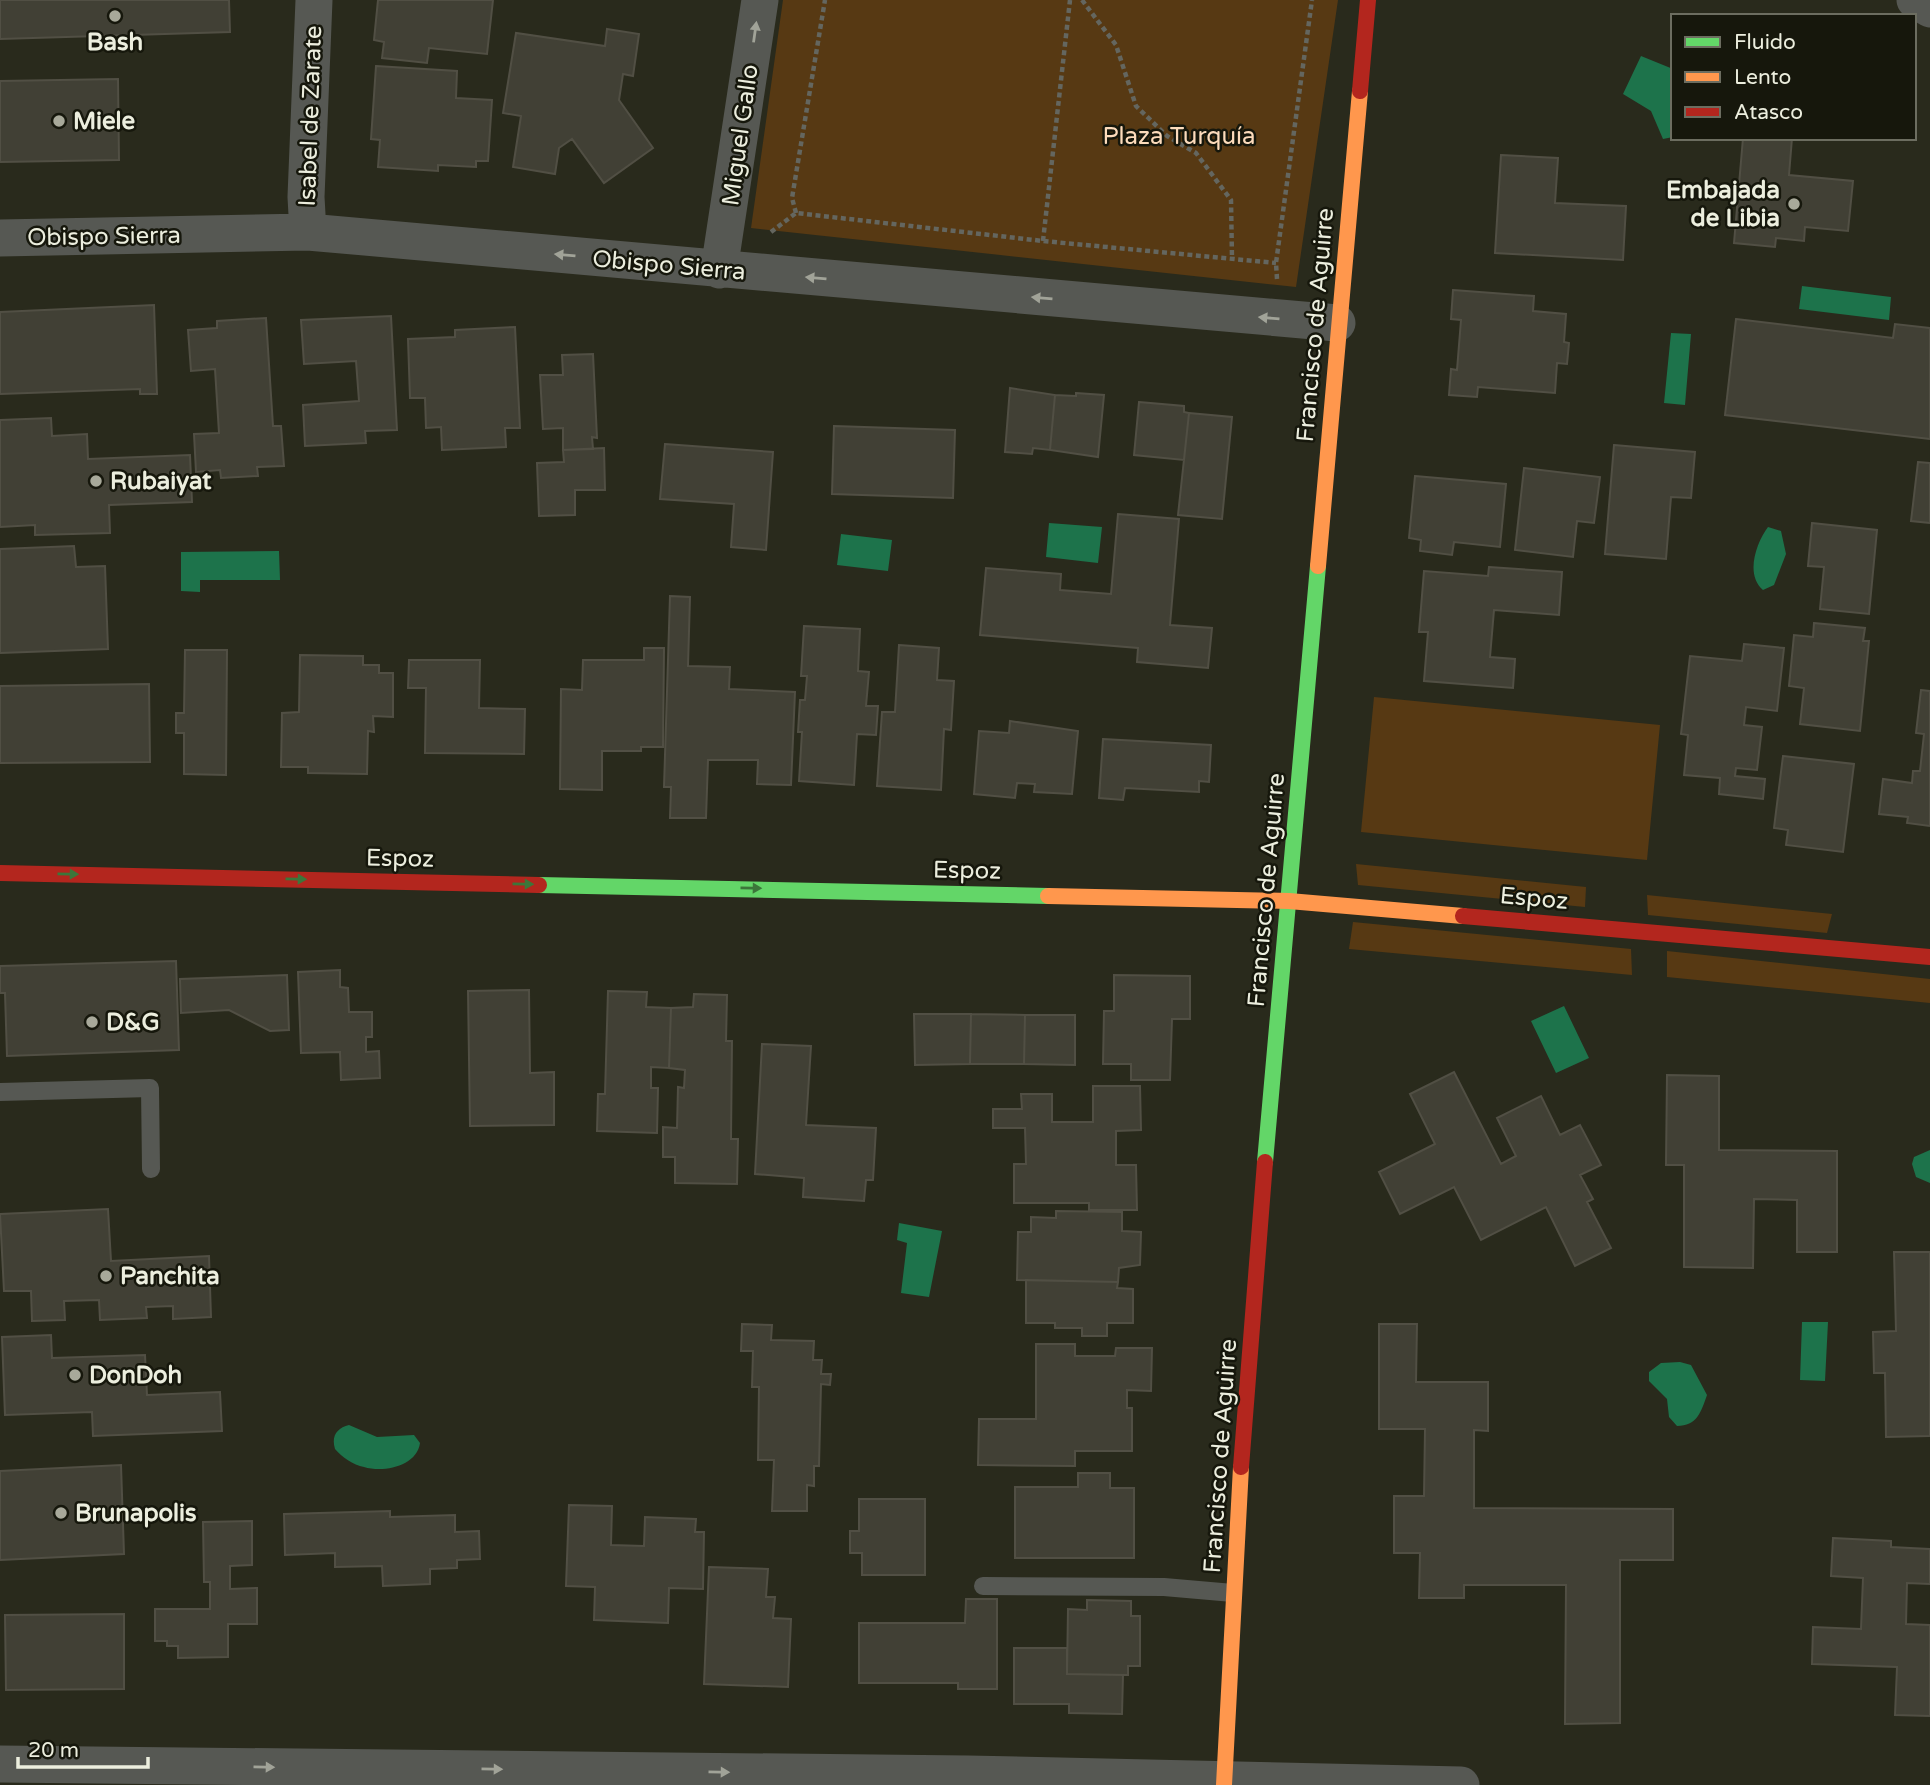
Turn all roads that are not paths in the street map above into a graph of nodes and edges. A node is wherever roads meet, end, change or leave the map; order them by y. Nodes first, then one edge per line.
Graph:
1 (314, 0) edge
2 (760, 0) edge
3 (1368, 0) edge
4 (1915, 0) edge
5 (1930, 9) edge
6 (308, 232) junction
7 (0, 238) edge
8 (719, 270) junction
9 (1337, 323) junction
10 (0, 873) edge
11 (1289, 901) junction
12 (1930, 957) edge
13 (0, 1092) edge
14 (151, 1169) dead end
15 (983, 1586) dead end
16 (1233, 1593) junction
17 (0, 1764) edge
18 (1224, 1783) edge
19 (1461, 1785) edge

1 - 6 street, Isabel de Zarate
8 -> 2 street, Miguel Gallo
3 - 9 street, Francisco de Aguirre
4 - 5 street
6 - 7 street, Obispo Sierra
8 -> 6 street, Obispo Sierra
9 -> 8 street, Obispo Sierra
9 - 11 street, Francisco de Aguirre
10 -> 11 street, Espoz
11 - 12 street, Espoz
11 - 16 street, Francisco de Aguirre
13 - 14 lane
15 - 16 lane
16 - 18 street, Francisco de Aguirre
17 -> 18 street
18 - 19 street

